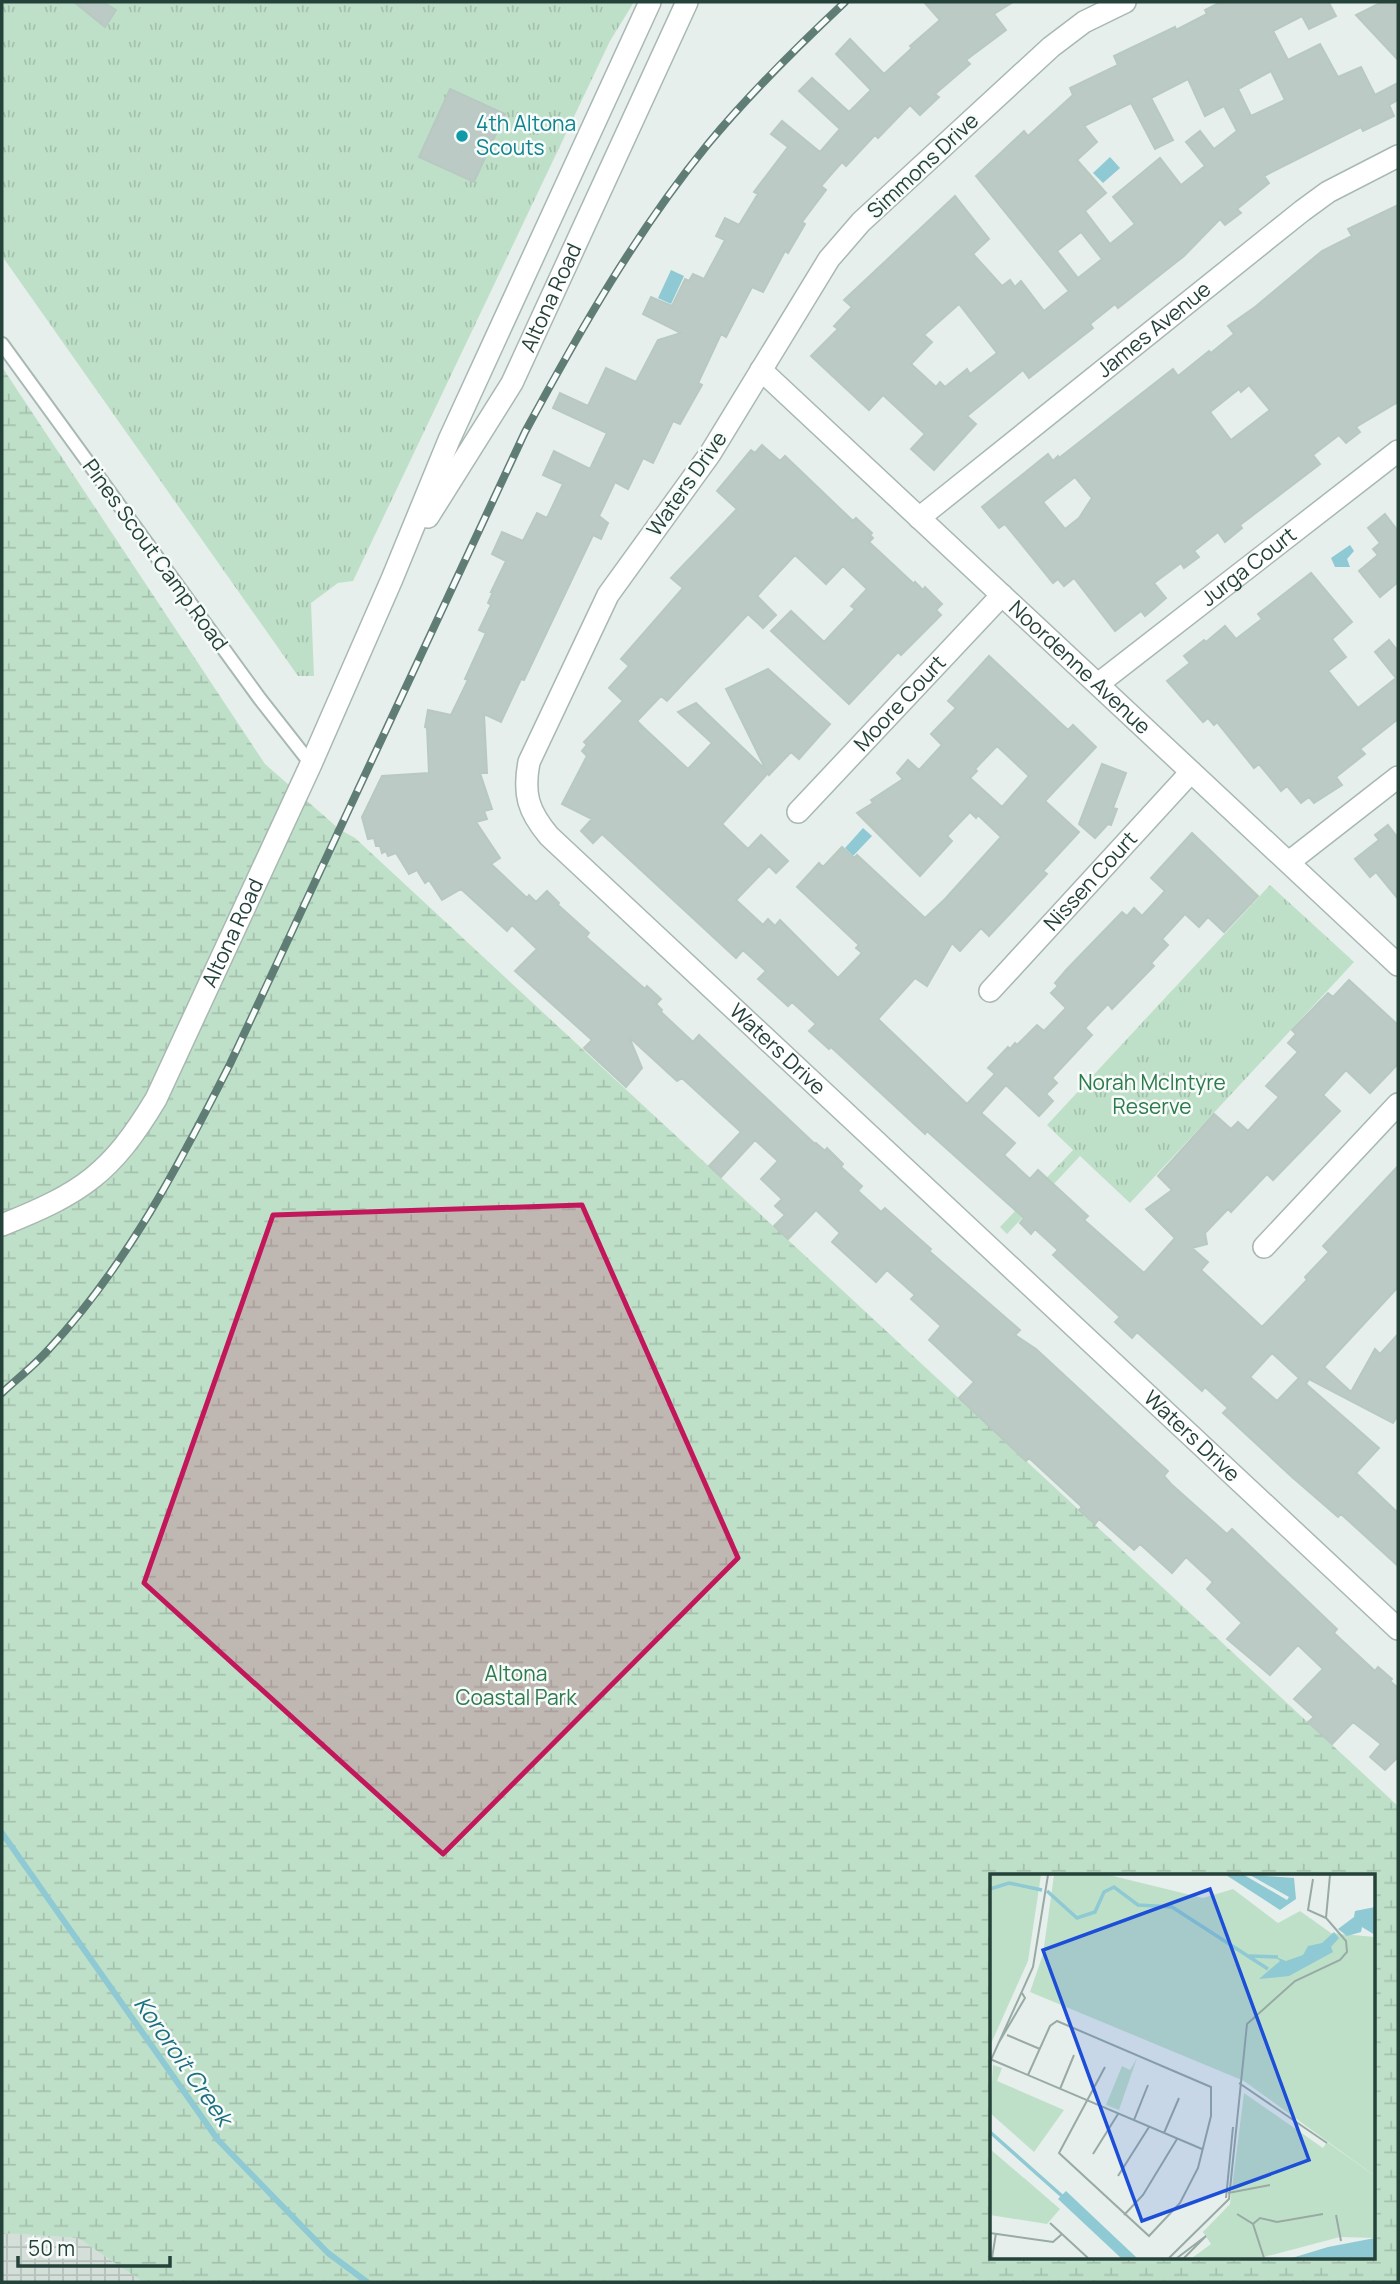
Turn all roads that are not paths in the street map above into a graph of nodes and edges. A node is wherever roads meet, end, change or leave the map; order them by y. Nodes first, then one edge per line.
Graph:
1 (650, 2) edge
2 (687, 2) edge
3 (1125, 2) edge
4 (1398, 156) edge
5 (2, 344) edge
6 (761, 370) junction
7 (1398, 450) edge
8 (919, 518) junction
9 (393, 579) junction
10 (1002, 595) junction
11 (1098, 684) junction
12 (311, 764) junction
13 (1191, 772) junction
14 (1398, 777) edge
15 (798, 812) dead end
16 (1289, 862) junction
17 (1398, 965) edge
18 (990, 991) dead end
19 (1398, 1104) edge
20 (2, 1224) edge
21 (1264, 1247) dead end
22 (1398, 1629) edge

1 - 9 street, Altona Road
2 - 9 street, Altona Road
3 - 6 street, Simmons Drive
4 - 8 street, James Avenue
5 - 12 lane, Pines Scout Camp Road
6 - 8 street, Noordenne Avenue
6 - 22 street, Waters Drive
7 - 11 street, Jurga Court
8 - 10 street, Noordenne Avenue
9 - 12 street, Altona Road
10 - 11 street, Noordenne Avenue
10 - 15 street, Moore Court
11 - 13 street, Noordenne Avenue
12 - 20 street, Altona Road
13 - 16 street, Noordenne Avenue
13 - 18 street, Nissen Court
14 - 16 street
16 - 17 street, Noordenne Avenue
19 - 21 street

